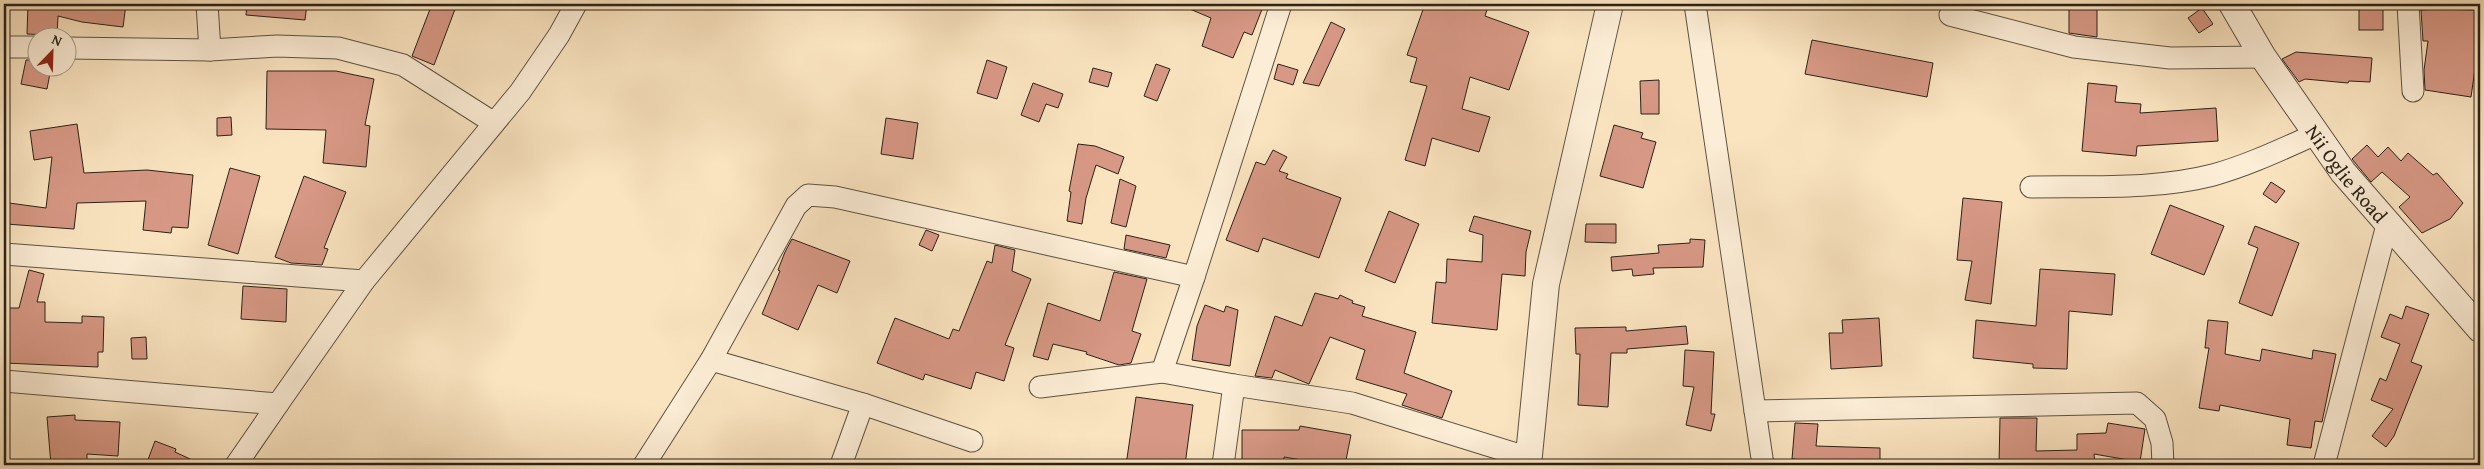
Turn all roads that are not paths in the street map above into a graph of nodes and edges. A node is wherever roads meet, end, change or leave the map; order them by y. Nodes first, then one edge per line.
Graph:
1 (207, 4) edge
2 (576, 4) edge
3 (1281, 4) edge
4 (1610, 4) edge
5 (1695, 4) edge
6 (2232, 4) edge
7 (2408, 4) edge
8 (1950, 15) dead end
9 (4, 47) edge
10 (28, 47) edge
11 (78, 48) edge
12 (210, 50) junction
13 (2264, 57) junction
14 (2413, 91) dead end
15 (494, 123) junction
16 (2316, 134) junction
17 (2031, 187) dead end
18 (2387, 225) junction
19 (4, 254) edge
20 (1194, 277) junction
21 (364, 281) junction
22 (2480, 329) edge
23 (711, 360) junction
24 (1162, 372) junction
25 (4, 381) edge
26 (1234, 385) junction
27 (1040, 387) dead end
28 (278, 404) junction
29 (863, 404) junction
30 (1755, 411) junction
31 (972, 441) dead end
32 (1529, 462) edge
33 (236, 465) edge
34 (644, 465) edge
35 (840, 465) edge
36 (1222, 465) edge
37 (1763, 465) edge
38 (2163, 465) edge
39 (2324, 465) edge

1 - 12 street
2 - 15 street
3 - 20 street
4 - 32 street
5 - 30 street
6 - 13 street, Nii Oglie Road
7 - 14 street
8 - 13 street
9 - 10 street
11 - 12 street
12 - 15 street
13 - 16 street, Nii Oglie Road
15 - 21 street
16 - 17 street
16 - 18 street, Nii Oglie Road
18 - 22 street, Nii Oglie Road
18 - 39 street
19 - 21 street
20 - 23 street
20 - 24 street
21 - 28 street
23 - 29 street
23 - 34 street
24 - 26 street
24 - 27 street
25 - 28 street
26 - 32 street
26 - 36 street
28 - 33 street
29 - 31 street
29 - 35 street
30 - 37 street
30 - 38 street

